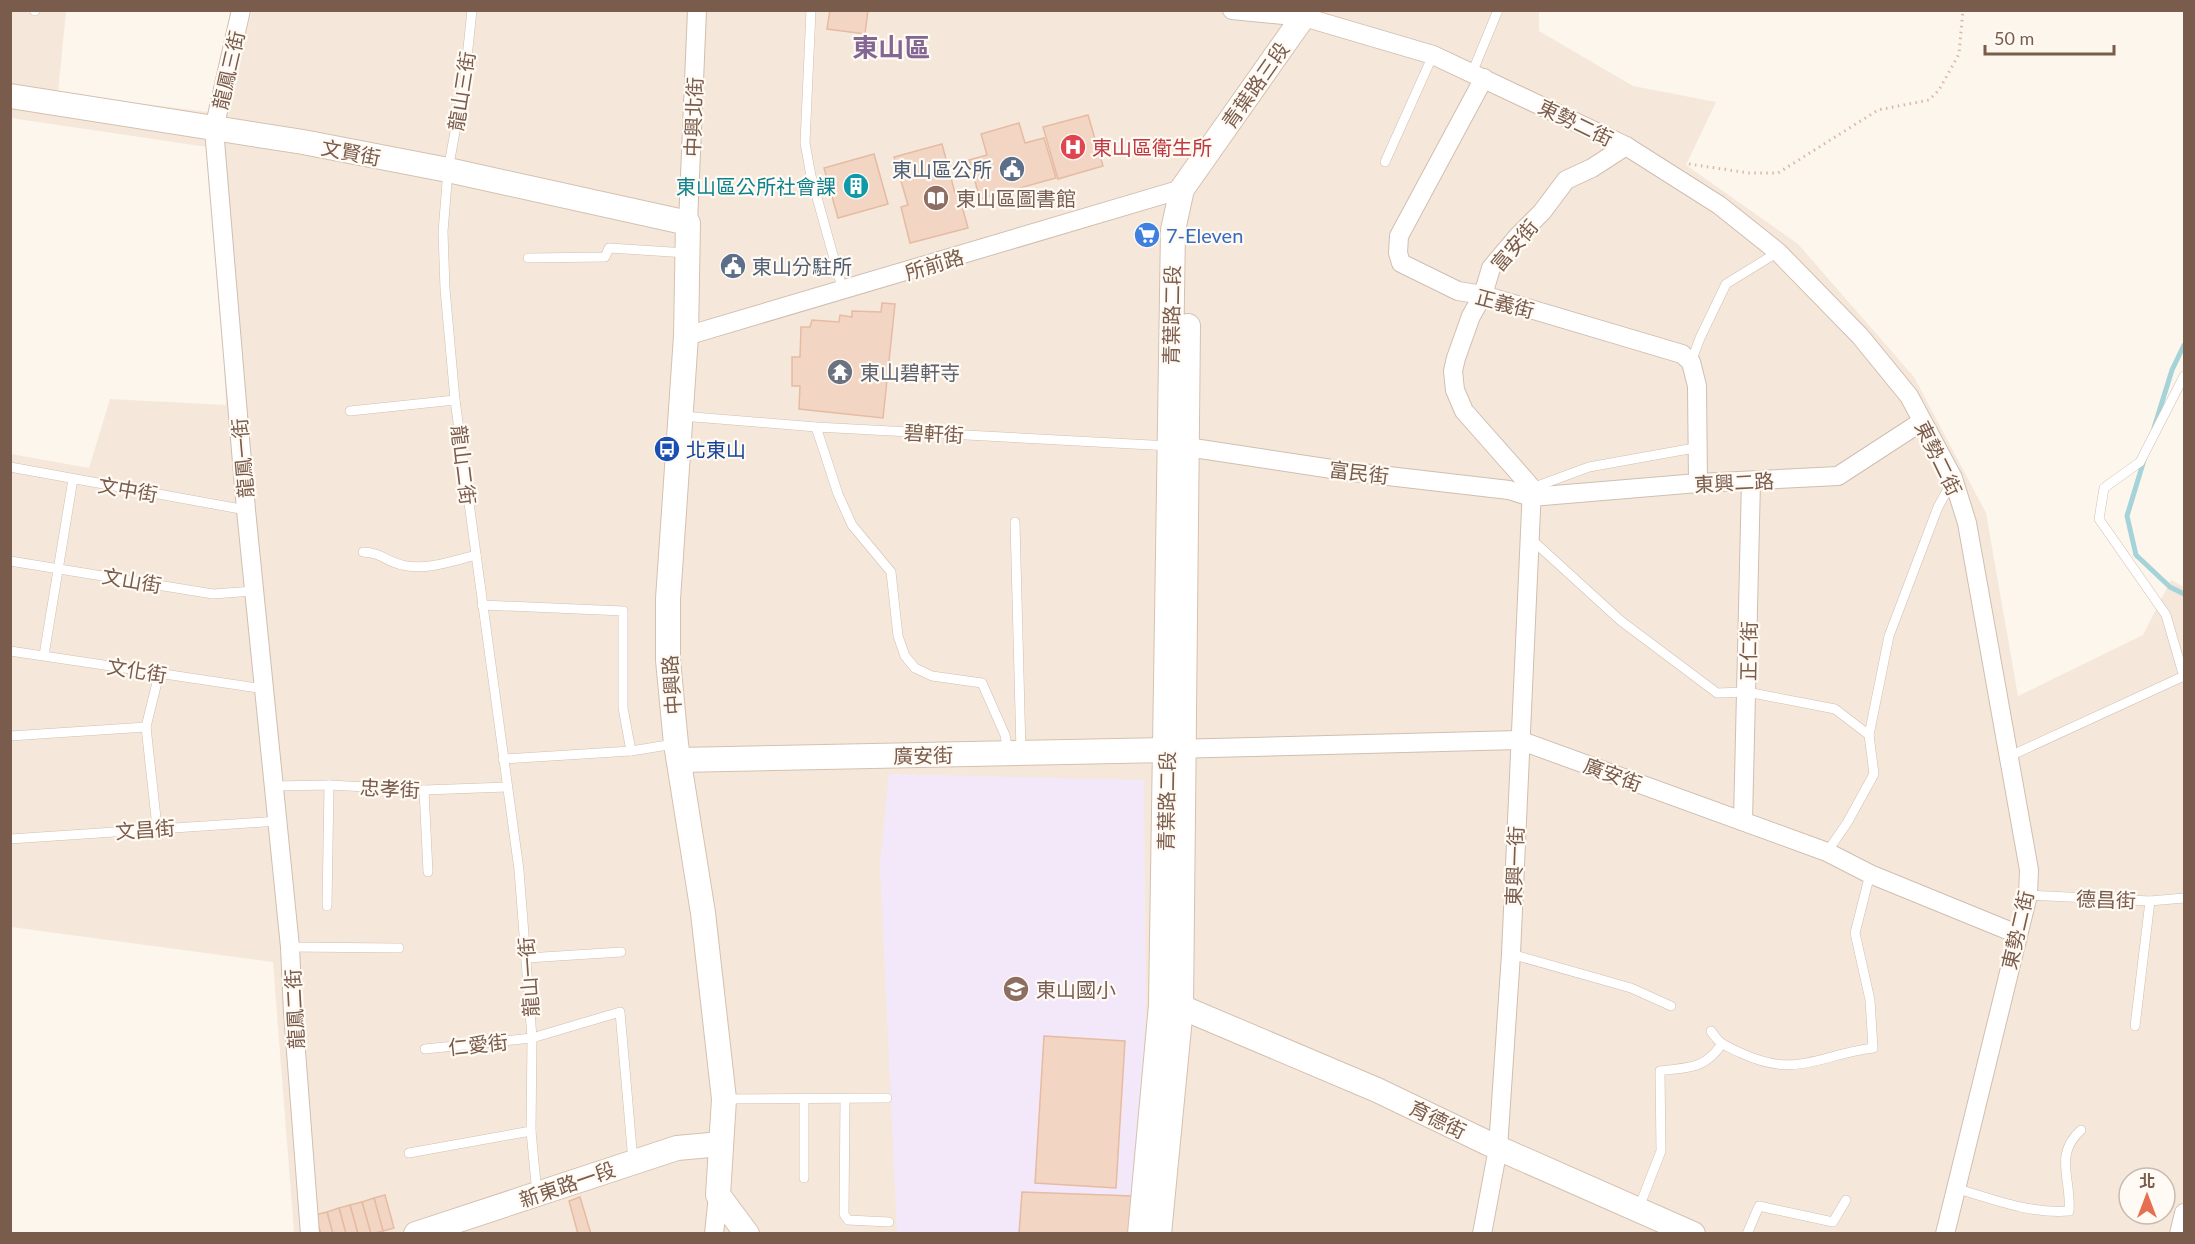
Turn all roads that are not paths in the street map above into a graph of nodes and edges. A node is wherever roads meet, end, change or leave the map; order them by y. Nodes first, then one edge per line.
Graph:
1 (241, 10) edge
2 (472, 10) edge
3 (697, 10) edge
4 (811, 10) edge
5 (1232, 10) edge
6 (1498, 10) edge
7 (1306, 14) edge
8 (1433, 54) junction
9 (1478, 75) junction
10 (10, 96) edge
11 (214, 129) junction
12 (1626, 146) junction
13 (1385, 162) dead end
14 (448, 170) junction
15 (1182, 189) junction
16 (688, 223) junction
17 (1778, 252) junction
18 (687, 253) junction
19 (528, 258) dead end
20 (843, 291) junction
21 (1483, 295) junction
22 (686, 336) junction
23 (1691, 362) junction
24 (2184, 376) edge
25 (455, 399) junction
26 (350, 411) dead end
27 (682, 416) junction
28 (1921, 422) junction
29 (816, 427) junction
30 (1178, 447) junction
31 (1700, 447) junction
32 (10, 467) edge
33 (1953, 478) junction
34 (73, 479) junction
35 (1751, 481) junction
36 (1698, 483) junction
37 (1532, 492) junction
38 (246, 510) junction
39 (1016, 522) dead end
40 (1531, 539) junction
41 (363, 552) dead end
42 (476, 555) junction
43 (10, 561) edge
44 (58, 567) junction
45 (254, 591) junction
46 (482, 605) junction
47 (10, 651) edge
48 (44, 655) junction
49 (159, 674) junction
50 (2184, 676) edge
51 (264, 689) junction
52 (1747, 692) junction
53 (146, 727) junction
54 (1869, 735) junction
55 (10, 736) edge
56 (1520, 740) junction
57 (1176, 749) junction
58 (631, 751) junction
59 (678, 752) junction
60 (1015, 754) junction
61 (2010, 756) junction
62 (503, 759) junction
63 (328, 785) junction
64 (273, 786) junction
65 (507, 787) junction
66 (424, 790) junction
67 (279, 821) junction
68 (1743, 822) junction
69 (157, 828) junction
70 (10, 839) edge
71 (1827, 852) junction
72 (428, 872) dead end
73 (1870, 874) junction
74 (2028, 895) junction
75 (2184, 898) edge
76 (2150, 901) junction
77 (327, 906) dead end
78 (2017, 934) junction
79 (290, 947) junction
80 (399, 948) dead end
81 (621, 951) dead end
82 (1510, 954) junction
83 (526, 958) junction
84 (1171, 1006) junction
85 (1671, 1006) dead end
86 (2135, 1026) dead end
87 (1711, 1031) dead end
88 (531, 1038) junction
89 (1721, 1045) junction
90 (425, 1049) dead end
91 (887, 1098) dead end
92 (804, 1099) junction
93 (845, 1099) junction
94 (724, 1100) junction
95 (2081, 1130) dead end
96 (531, 1131) junction
97 (721, 1144) junction
98 (1498, 1148) junction
99 (409, 1153) dead end
100 (633, 1161) junction
101 (804, 1178) dead end
102 (1955, 1188) junction
103 (537, 1195) junction
104 (718, 1195) junction
105 (1846, 1200) dead end
106 (1638, 1210) junction
107 (2184, 1213) edge
108 (889, 1222) dead end
109 (462, 1226) edge
110 (310, 1233) edge
111 (416, 1233) edge
112 (714, 1233) edge
113 (747, 1233) edge
114 (1140, 1233) edge
115 (1160, 1233) edge
116 (1482, 1233) edge
117 (1693, 1233) edge
118 (1747, 1233) edge
119 (1945, 1233) edge
120 (2179, 1233) edge

1 - 11 street, 龍鳳三街
2 - 14 lane, 龍山三街
3 - 16 street, 中興北街
4 - 20 lane
5 - 7 street, 東勢二街
6 - 9 lane
7 - 8 street, 東勢二街
7 - 15 street, 青葉路三段
8 - 9 street, 東勢二街
8 - 13 lane
9 - 12 street, 東勢二街
9 - 21 street, 正義街
10 - 11 street, 文賢街
11 - 14 street, 文賢街
11 - 38 street, 龍鳳一街
12 - 17 street, 東勢二街
12 - 21 street, 富安街
14 - 16 street, 文賢街
14 - 25 lane, 龍山二街
15 - 20 street, 所前路
15 - 30 street, 青葉路二段
16 - 18 street, 中興路
17 - 23 lane
17 - 28 street, 東勢二街
18 - 19 lane
18 - 22 street, 中興路
20 - 22 street, 所前路
21 - 23 street, 正義街
21 - 37 street, 富安街
22 - 27 street, 中興路
23 - 31 street
24 - 50 lane
25 - 26 lane
25 - 42 lane, 龍山二街
27 - 29 lane, 碧軒街
27 - 59 street, 中興路
28 - 33 street, 東勢二街
28 - 35 street, 東興二路
29 - 30 lane, 碧軒街
29 - 60 lane
30 - 37 street, 富民街
30 - 57 street, 青葉路二段
31 - 36 street
31 - 37 lane
32 - 34 lane, 文中街
33 - 54 lane
33 - 61 street, 東勢二街
34 - 38 lane, 文中街
34 - 44 lane
35 - 36 street, 東興二路
35 - 52 street, 正仁街
36 - 37 street, 東興二路
37 - 40 street, 東興一街
38 - 45 street, 龍鳳一街
39 - 60 lane
40 - 52 lane
40 - 56 street, 東興一街
41 - 42 lane
42 - 46 lane, 龍山二街
43 - 44 lane, 文山街
44 - 45 lane, 文山街
44 - 48 lane
45 - 51 street, 龍鳳一街
46 - 58 lane
46 - 62 lane, 龍山二街
47 - 48 lane, 文化街
48 - 49 lane, 文化街
49 - 51 lane, 文化街
49 - 53 lane
50 - 61 lane
51 - 64 street, 龍鳳一街
52 - 54 lane
52 - 68 street, 正仁街
53 - 55 lane
53 - 69 lane
54 - 71 lane
56 - 57 street, 廣安街
56 - 68 street, 廣安街
56 - 82 street, 東興一街
57 - 60 street, 廣安街
57 - 84 street, 青葉路二段
58 - 59 lane
58 - 62 lane
59 - 60 street, 廣安街
59 - 94 street, 中興路
61 - 74 street, 東勢二街
62 - 65 lane, 龍山一街
63 - 64 lane, 忠孝街
63 - 66 lane, 忠孝街
63 - 77 lane
64 - 67 street, 龍鳳二街
65 - 66 lane, 忠孝街
65 - 83 lane, 龍山一街
66 - 72 lane
67 - 69 lane, 文昌街
67 - 79 street, 龍鳳二街
68 - 71 street, 廣安街
69 - 70 lane, 文昌街
71 - 73 street, 廣安街
73 - 78 street, 廣安街
73 - 89 lane
74 - 76 lane, 德昌街
74 - 78 street, 東勢二街
75 - 76 lane, 德昌街
76 - 86 lane
78 - 102 street, 東勢二街
79 - 80 lane
79 - 110 street, 龍鳳二街
81 - 83 lane
82 - 85 lane
82 - 98 street, 東興一街
83 - 88 lane, 龍山一街
84 - 98 street, 育德街
84 - 114 street, 青葉路二段
84 - 115 street, 青葉路二段
87 - 89 lane
88 - 90 lane, 仁愛街
88 - 96 lane, 龍山一街
88 - 100 lane, 仁愛街
89 - 106 lane
91 - 93 lane
92 - 93 lane
92 - 94 lane
92 - 101 lane
93 - 108 lane
94 - 97 street, 中興路
95 - 102 lane
96 - 99 lane
96 - 103 lane, 龍山一街
97 - 100 street, 新東路一段
97 - 104 street, 中興路
98 - 106 street, 育德街
98 - 116 street, 東興一街
100 - 103 street, 新東路一段
102 - 119 street, 東勢二街
103 - 109 street, 新東路一段
104 - 112 street
104 - 113 street
105 - 118 lane
106 - 117 street, 育德街
107 - 120 street
109 - 111 street, 新東路一段

